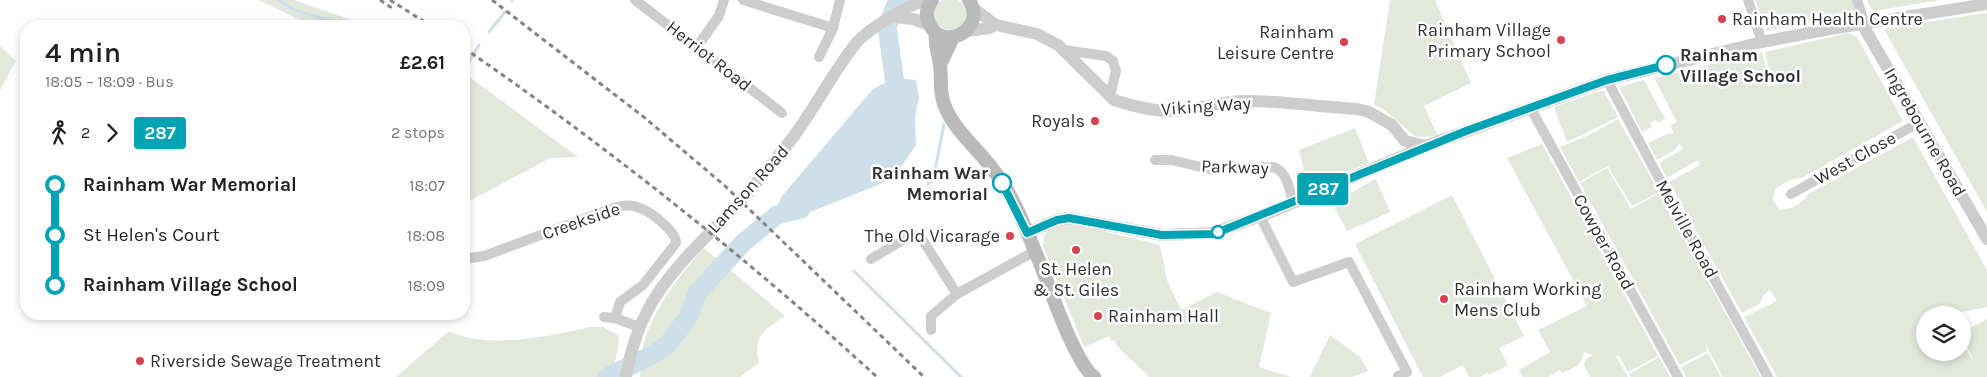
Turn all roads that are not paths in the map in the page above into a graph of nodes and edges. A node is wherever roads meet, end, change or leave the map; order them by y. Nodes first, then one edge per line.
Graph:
1 (635, 0) edge
2 (724, 0) edge
3 (744, 0) edge
4 (840, 0) edge
5 (926, 0) edge
6 (932, 0) edge
7 (1748, 0) edge
8 (1857, 0) edge
9 (971, 4) edge
10 (1987, 4) edge
11 (894, 17) junction
12 (1864, 24) junction
13 (996, 25) junction
14 (833, 28) junction
15 (933, 29) junction
16 (967, 31) junction
17 (954, 37) junction
18 (1762, 42) junction
19 (697, 47) junction
20 (1064, 50) junction
21 (819, 57) dead end
22 (940, 65) junction
23 (1607, 80) junction
24 (1110, 96) junction
25 (1530, 108) junction
26 (782, 113) dead end
27 (1920, 122) junction
28 (1405, 141) junction
29 (1426, 146) junction
30 (1401, 156) junction
31 (1154, 160) dead end
32 (1791, 194) dead end
33 (1293, 202) junction
34 (1260, 216) junction
35 (1027, 233) junction
36 (1986, 236) edge
37 (1035, 251) junction
38 (470, 258) edge
39 (871, 259) dead end
40 (957, 294) junction
41 (604, 317) dead end
42 (615, 318) junction
43 (639, 327) junction
44 (931, 330) dead end
45 (1398, 376) edge
46 (626, 377) edge
47 (1094, 377) edge
48 (1678, 377) edge
49 (1768, 377) edge

1 - 19 street, Herriot Road
2 - 19 street
3 - 14 street
4 - 14 street
5 - 11 street, Lamson Road
6 - 15 main road
7 - 18 street
8 - 12 street
9 - 13 street
9 - 16 main road
10 - 12 street
11 - 15 street
11 - 43 street, Lamson Road
12 - 18 street
12 - 27 street, Ingrebourne Road
13 - 16 street
13 - 20 street, Viking Way
14 - 21 street
15 - 17 main road
15 - 22 main road
16 - 17 main road
17 - 22 main road
18 - 23 street
19 - 26 street, Herriot Road
20 - 24 street, Viking Way
20 - 24 street
22 - 35 main road
23 - 25 street
23 - 49 street, Melville Road
24 - 28 street, Viking Way
25 - 29 street
25 - 48 street, Cowper Road
27 - 32 street, West Close
27 - 36 street, Ingrebourne Road
28 - 29 street
28 - 30 street
29 - 30 street
30 - 33 street
31 - 33 street, Parkway
33 - 34 street
34 - 35 street
34 - 45 street
35 - 37 main road
37 - 40 street
37 - 47 main road
38 - 42 street, Creekside
39 - 40 street
40 - 44 street
41 - 42 street
42 - 43 street
43 - 46 street, Lamson Road

